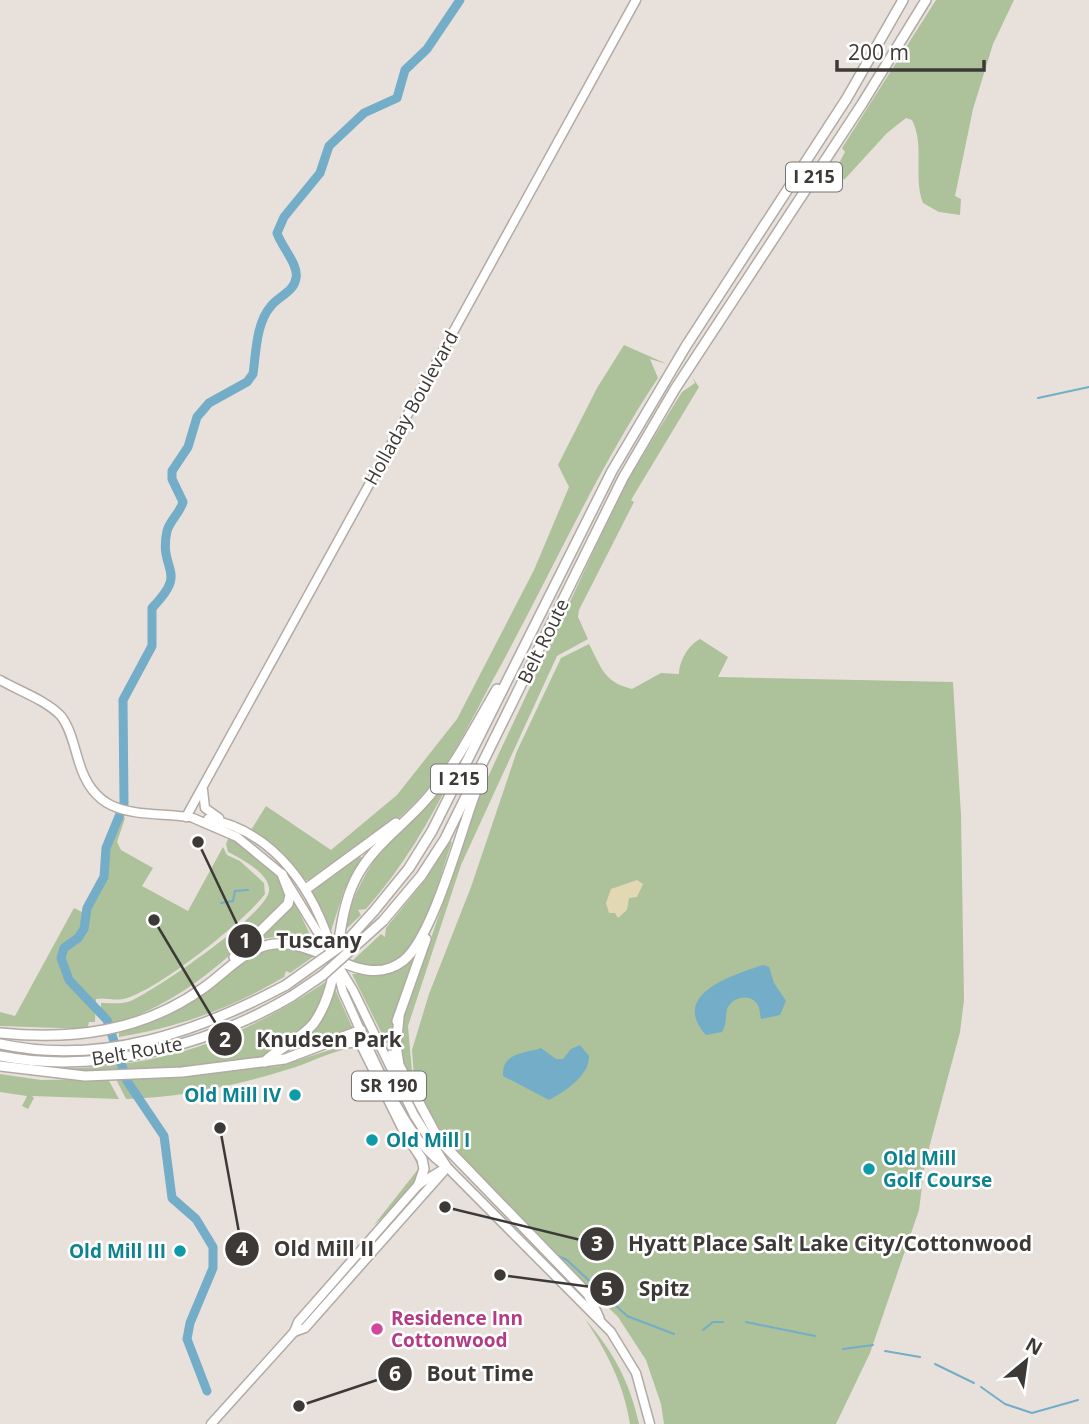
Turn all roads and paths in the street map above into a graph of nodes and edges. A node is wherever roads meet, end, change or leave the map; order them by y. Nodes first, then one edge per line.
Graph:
1 (636, 0) edge
2 (903, 0) edge
3 (926, 0) edge
4 (528, 637) junction
5 (0, 680) edge
6 (492, 747) junction
7 (203, 786) junction
8 (422, 804) junction
9 (190, 817) junction
10 (234, 826) junction
11 (282, 874) junction
12 (306, 889) junction
13 (437, 900) junction
14 (334, 959) junction
15 (203, 989) junction
16 (399, 1018) junction
17 (361, 1030) junction
18 (0, 1033) edge
19 (0, 1044) edge
20 (326, 1046) junction
21 (136, 1049) junction
22 (83, 1055) junction
23 (0, 1056) edge
24 (265, 1062) junction
25 (0, 1066) edge
26 (394, 1075) junction
27 (418, 1140) junction
28 (447, 1167) junction
29 (419, 1184) junction
30 (599, 1318) junction
31 (295, 1332) junction
32 (211, 1424) edge
33 (650, 1424) edge

1 - 7 main road, Holladay Boulevard
2 - 4 highway, Belt Route / I 215
3 - 6 highway, Belt Route / I 215
4 - 8 highway
4 - 21 highway, Belt Route / I 215, bridge
5 - 9 main road
6 - 13 highway
6 - 21 highway, Belt Route / I 215, bridge
7 - 9 main road, Holladay Boulevard
7 - 10 main road
8 - 12 highway
8 - 14 highway
9 - 10 main road
9 - 11 main road
10 - 12 main road
11 - 14 main road, SR 190
11 - 15 highway
12 - 14 main road, SR 190
13 - 14 highway
13 - 16 highway
14 - 15 highway
14 - 17 main road, SR 190
14 - 24 highway
14 - 26 main road, SR 190
15 - 18 highway
16 - 26 highway
16 - 30 highway
17 - 20 highway
17 - 27 main road, SR 190
19 - 22 highway, Belt Route / I 215
20 - 24 highway
20 - 29 highway
21 - 22 highway, Belt Route / I 215
22 - 23 highway, Belt Route / I 215
24 - 25 highway
26 - 28 main road, SR 190
27 - 28 main road, SR 190
27 - 29 main road
28 - 29 main road
28 - 30 main road, SR 190
28 - 31 main road
29 - 31 main road
30 - 33 main road, SR 190
31 - 32 main road

